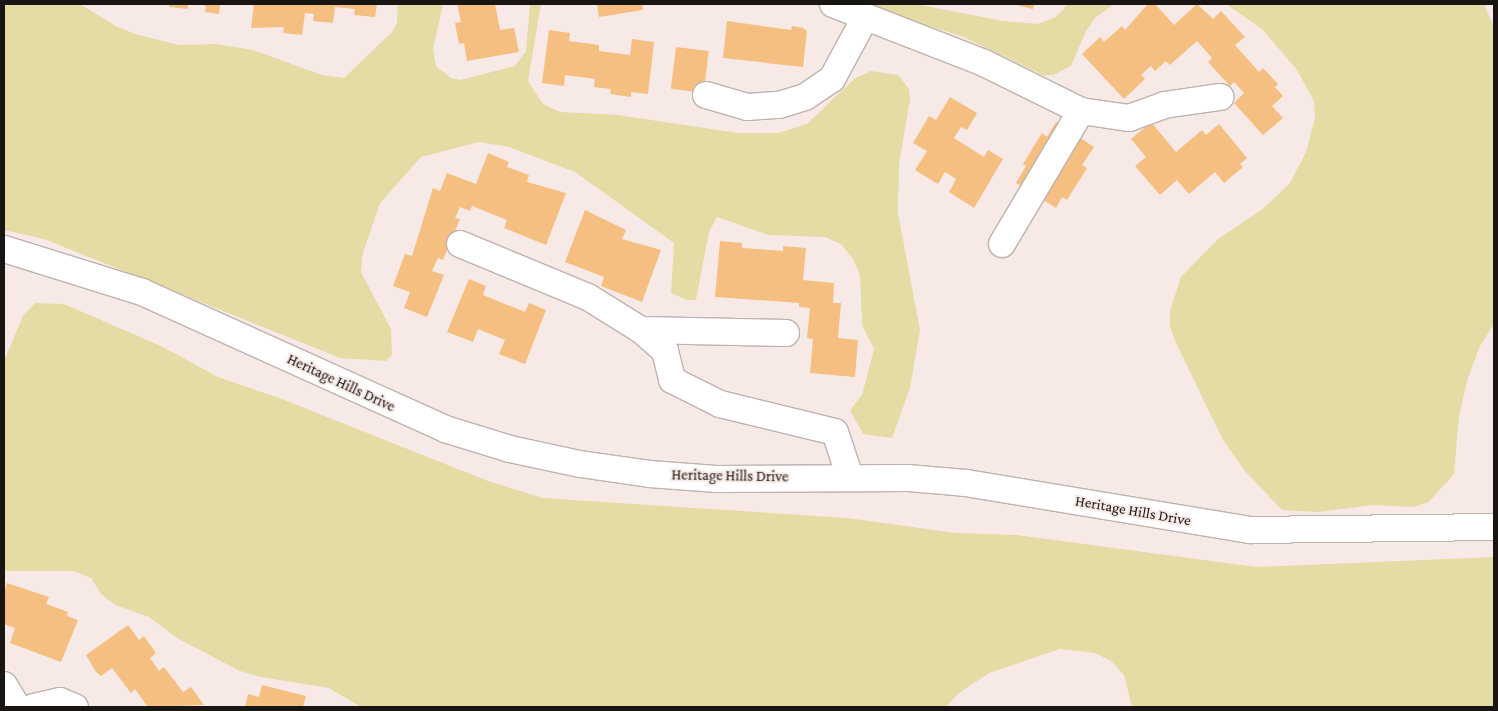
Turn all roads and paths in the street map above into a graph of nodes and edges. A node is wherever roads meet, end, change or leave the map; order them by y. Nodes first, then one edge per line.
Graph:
1 (833, 4) edge
2 (864, 18) junction
3 (706, 95) dead end
4 (1220, 97) dead end
5 (1081, 111) junction
6 (460, 244) dead end
7 (1002, 244) dead end
8 (4, 249) edge
9 (641, 330) junction
10 (786, 333) dead end
11 (850, 477) junction
12 (1494, 527) edge
13 (4, 685) edge
14 (17, 707) edge
15 (34, 707) edge
16 (75, 707) edge

1 - 2 street
2 - 3 street
2 - 5 street
4 - 5 street
5 - 7 street
6 - 9 street
8 - 11 street, Heritage Hills Drive
9 - 10 street
9 - 11 street
11 - 12 street, Heritage Hills Drive
13 - 14 street
15 - 16 street

